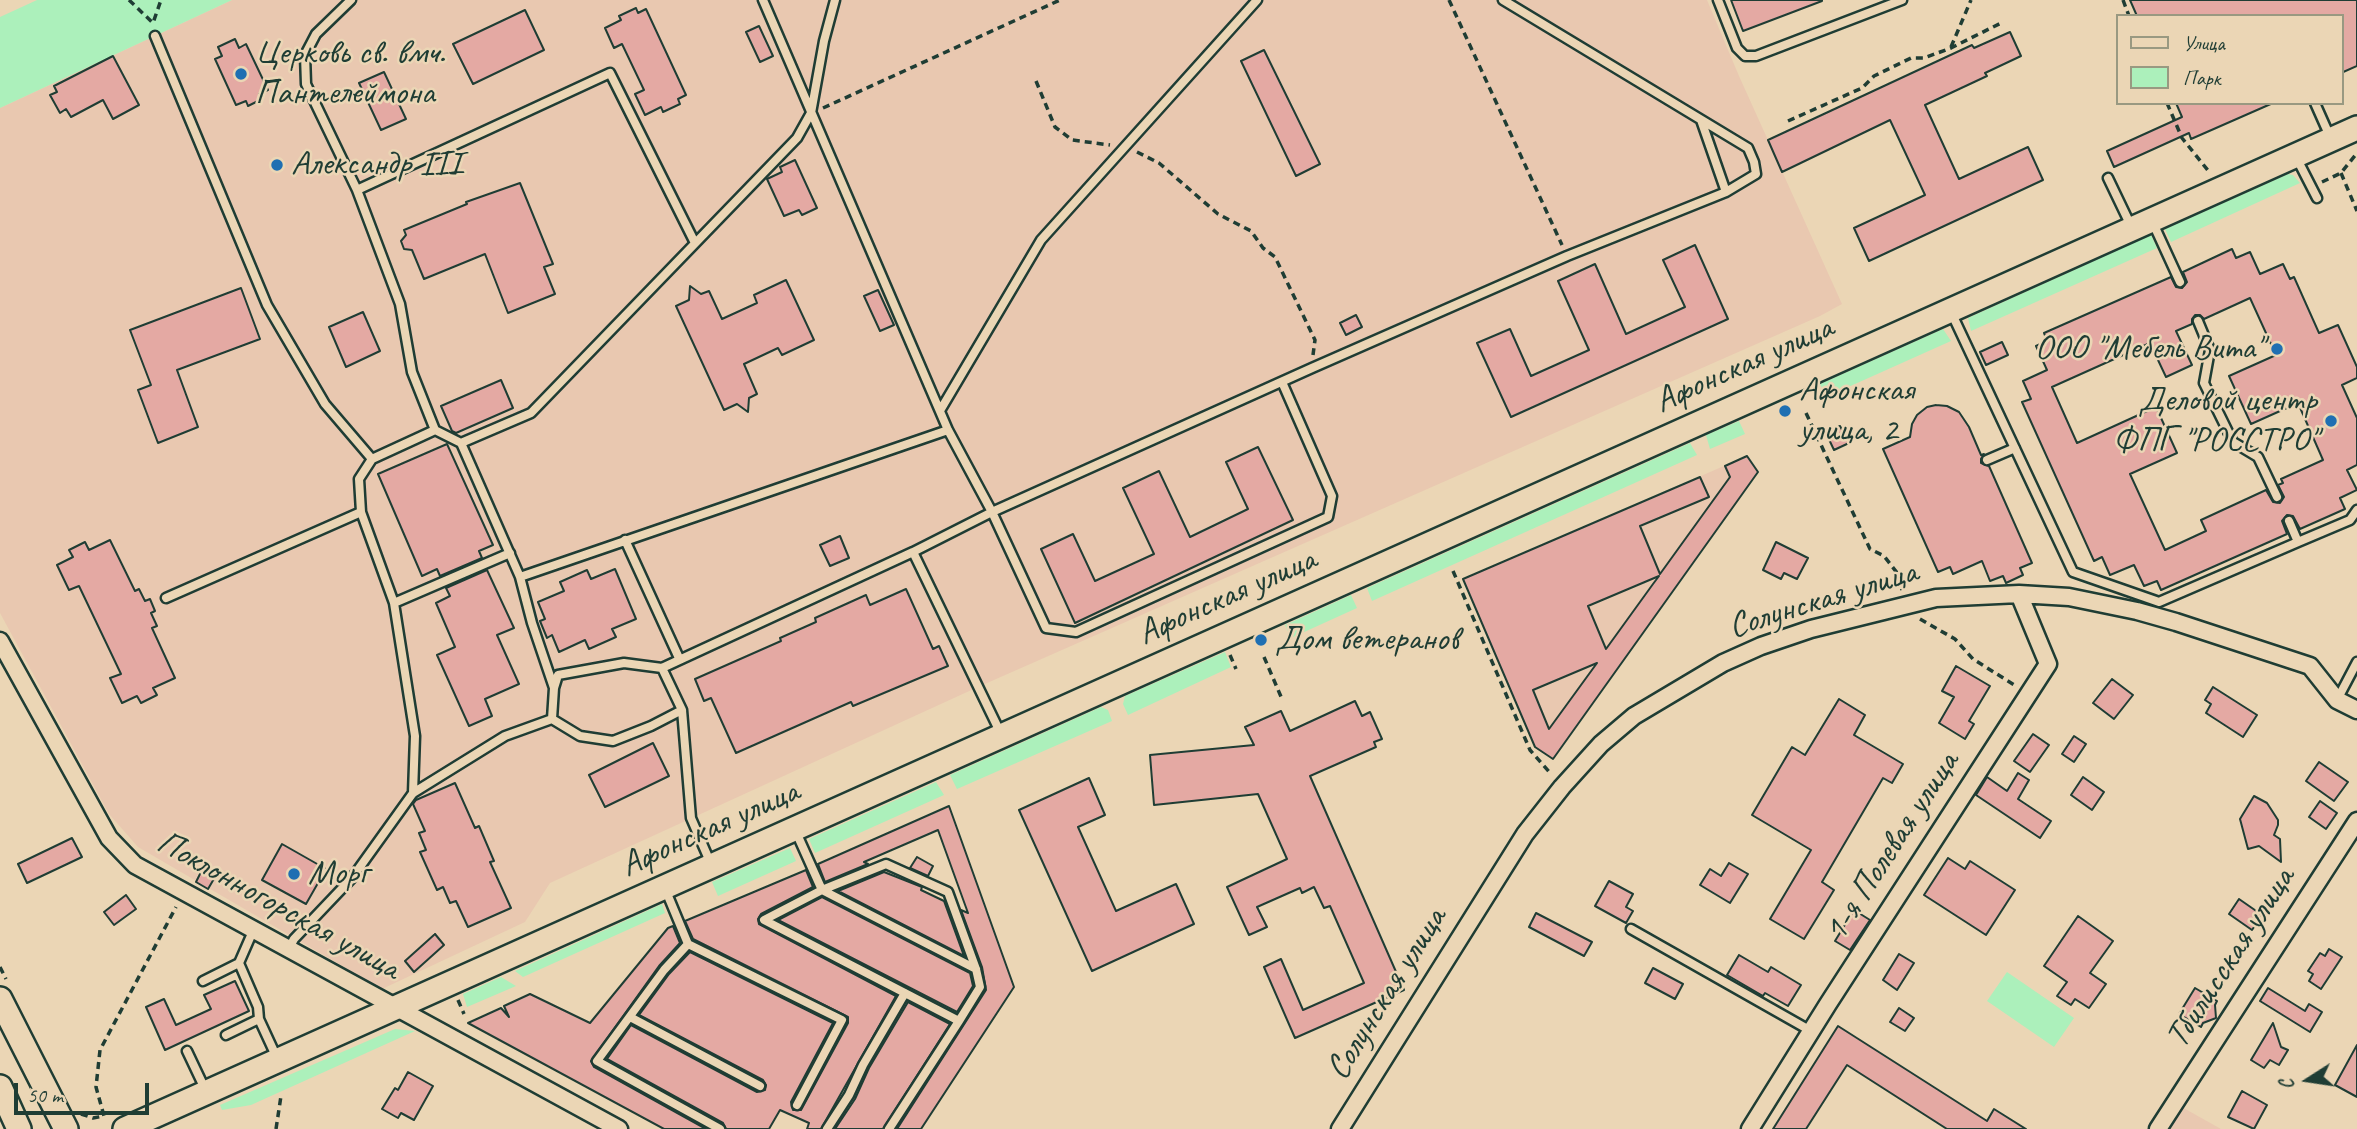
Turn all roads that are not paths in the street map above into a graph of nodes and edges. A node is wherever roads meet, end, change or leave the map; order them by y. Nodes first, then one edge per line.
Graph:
1 (351, 0) edge
2 (762, 0) edge
3 (835, 0) edge
4 (1258, 0) edge
5 (1503, 0) edge
6 (1718, 0) edge
7 (1902, 0) edge
8 (155, 36) dead end
9 (2316, 105) edge
10 (811, 113) junction
11 (1701, 120) junction
12 (2357, 128) edge
13 (2332, 139) junction
14 (2296, 156) junction
15 (2108, 178) dead end
16 (357, 190) junction
17 (1726, 192) junction
18 (2317, 198) dead end
19 (2142, 225) junction
20 (695, 243) junction
21 (2180, 282) dead end
22 (1951, 312) junction
23 (2198, 321) dead end
24 (1282, 382) junction
25 (941, 410) junction
26 (435, 430) junction
27 (948, 430) junction
28 (461, 443) junction
29 (2015, 448) junction
30 (372, 459) junction
31 (1986, 460) dead end
32 (2277, 497) dead end
33 (2357, 510) edge
34 (361, 512) junction
35 (992, 512) junction
36 (2288, 521) dead end
37 (625, 540) junction
38 (2298, 542) junction
39 (913, 551) junction
40 (510, 553) junction
41 (520, 577) junction
42 (2019, 594) junction
43 (166, 598) dead end
44 (394, 603) junction
45 (0, 641) edge
46 (679, 658) junction
47 (2357, 662) edge
48 (662, 668) junction
49 (554, 688) junction
50 (2337, 700) junction
51 (682, 710) junction
52 (2357, 710) edge
53 (552, 719) junction
54 (1002, 736) junction
55 (413, 793) junction
56 (2357, 821) edge
57 (794, 830) junction
58 (712, 867) junction
59 (664, 888) junction
60 (822, 890) junction
61 (1631, 929) dead end
62 (253, 931) junction
63 (688, 944) junction
64 (288, 950) junction
65 (239, 964) junction
66 (976, 969) junction
67 (203, 981) dead end
68 (905, 993) junction
69 (0, 999) edge
70 (396, 1009) junction
71 (630, 1017) junction
72 (259, 1019) junction
73 (959, 1021) junction
74 (1811, 1031) junction
75 (226, 1035) dead end
76 (187, 1051) dead end
77 (278, 1060) junction
78 (760, 1086) dead end
79 (0, 1087) edge
80 (206, 1092) junction
81 (797, 1105) dead end
82 (19, 1129) edge
83 (66, 1129) edge
84 (125, 1129) edge
85 (619, 1129) edge
86 (720, 1129) edge
87 (827, 1129) edge
88 (889, 1129) edge
89 (1340, 1129) edge
90 (1750, 1129) edge
91 (2158, 1129) edge

1 - 16 lane
2 - 10 lane
3 - 10 lane
4 - 25 lane
5 - 11 lane
6 - 7 lane
8 - 30 lane
9 - 13 lane
10 - 20 lane
10 - 25 lane
11 - 17 lane
11 - 17 lane
12 - 13 street, Афонская улица
13 - 14 street, Афонская улица
14 - 18 lane
14 - 19 street, Афонская улица
15 - 19 lane
16 - 20 lane
16 - 26 lane
17 - 24 lane
19 - 21 lane
19 - 22 street, Афонская улица
20 - 28 lane
22 - 29 lane
22 - 54 street, Афонская улица
23 - 32 lane
24 - 35 lane
24 - 35 lane
25 - 27 lane
26 - 28 lane
26 - 30 lane
27 - 35 lane
27 - 37 lane
28 - 40 lane
29 - 31 lane
29 - 38 lane
30 - 34 lane
33 - 38 lane
34 - 43 lane
34 - 44 lane
35 - 39 lane
36 - 38 lane
37 - 41 lane
37 - 46 lane
39 - 46 lane
39 - 54 lane
40 - 41 lane
40 - 44 lane
41 - 49 lane
42 - 50 street, Солунская улица
42 - 74 street, 1-я Полевая улица
42 - 89 street, Солунская улица
44 - 55 lane
45 - 62 street, Поклонногорская улица
46 - 48 lane
47 - 50 lane
48 - 49 lane
48 - 51 lane
49 - 53 lane
50 - 52 street, Солунская улица
51 - 53 lane
51 - 58 lane
53 - 55 lane
54 - 57 street, Афонская улица
55 - 64 lane
56 - 91 street, Тбилисская улица
57 - 58 street, Афонская улица
57 - 60 lane
58 - 59 street, Афонская улица
59 - 63 lane
59 - 70 street, Афонская улица
60 - 66 lane
60 - 66 lane
60 - 68 lane
61 - 74 lane
62 - 64 street, Поклонногорская улица
62 - 65 lane
63 - 71 lane
63 - 81 lane
64 - 70 street, Поклонногорская улица
65 - 67 lane
65 - 72 lane
66 - 73 lane
68 - 73 lane
68 - 87 lane
69 - 83 street
70 - 77 street, Афонская улица
70 - 85 street, Поклонногорская улица
71 - 78 lane
71 - 86 lane
72 - 75 lane
72 - 77 lane
73 - 88 lane
74 - 90 street, 1-я Полевая улица
76 - 80 lane
77 - 80 street, Афонская улица
79 - 82 street
80 - 84 street, Афонская улица

